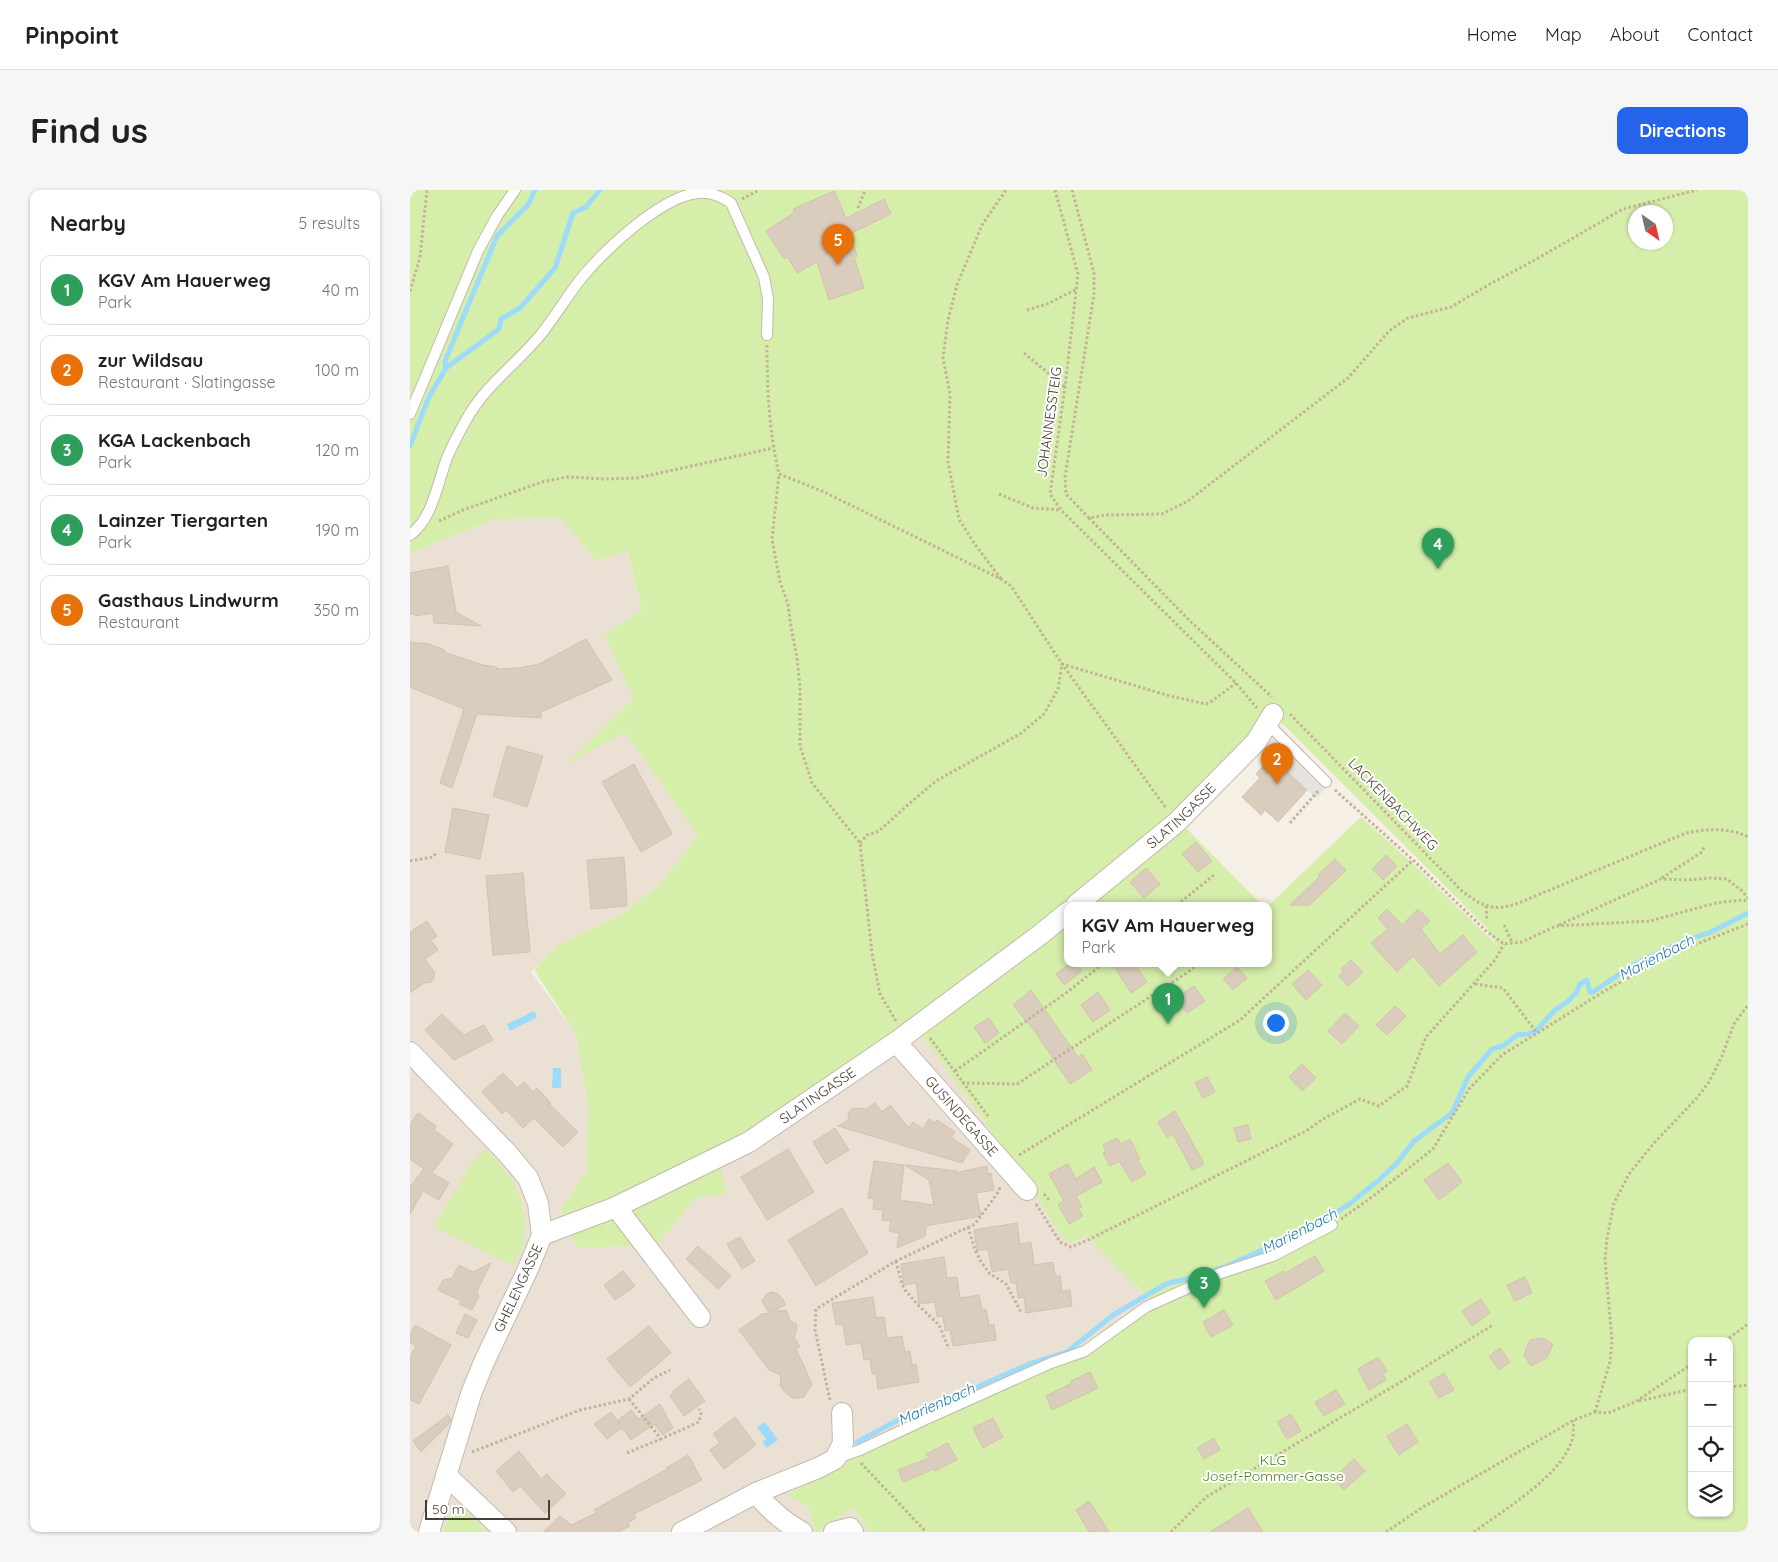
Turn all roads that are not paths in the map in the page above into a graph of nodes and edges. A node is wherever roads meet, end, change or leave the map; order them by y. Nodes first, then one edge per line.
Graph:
1 (515, 190) edge
2 (768, 335) road end
3 (410, 414) edge
4 (410, 535) edge
5 (1275, 711) joint
6 (1326, 782) road end
7 (1080, 902) edge
8 (1064, 915) edge
9 (907, 1033) junction
10 (410, 1052) edge
11 (1035, 1191) road end
12 (616, 1207) junction
13 (1332, 1225) road end
14 (542, 1236) junction
15 (700, 1317) dead end
16 (842, 1414) road end
17 (843, 1456) junction
18 (448, 1467) junction
19 (756, 1493) junction
20 (429, 1532) edge
21 (506, 1532) edge
22 (682, 1532) edge
23 (802, 1532) edge

1 - 3 lane
2 - 4 lane
5 - 6 lane
5 - 7 street, SLATINGASSE
8 - 9 street, SLATINGASSE
9 - 11 street, GUSINDEGASSE
9 - 12 street, SLATINGASSE
10 - 14 street, GHELENGASSE
12 - 14 street, SLATINGASSE
12 - 15 street
13 - 17 lane
14 - 18 street, GHELENGASSE
16 - 17 street
17 - 19 street
18 - 20 street, GHELENGASSE
18 - 21 street
19 - 22 street
19 - 23 street

